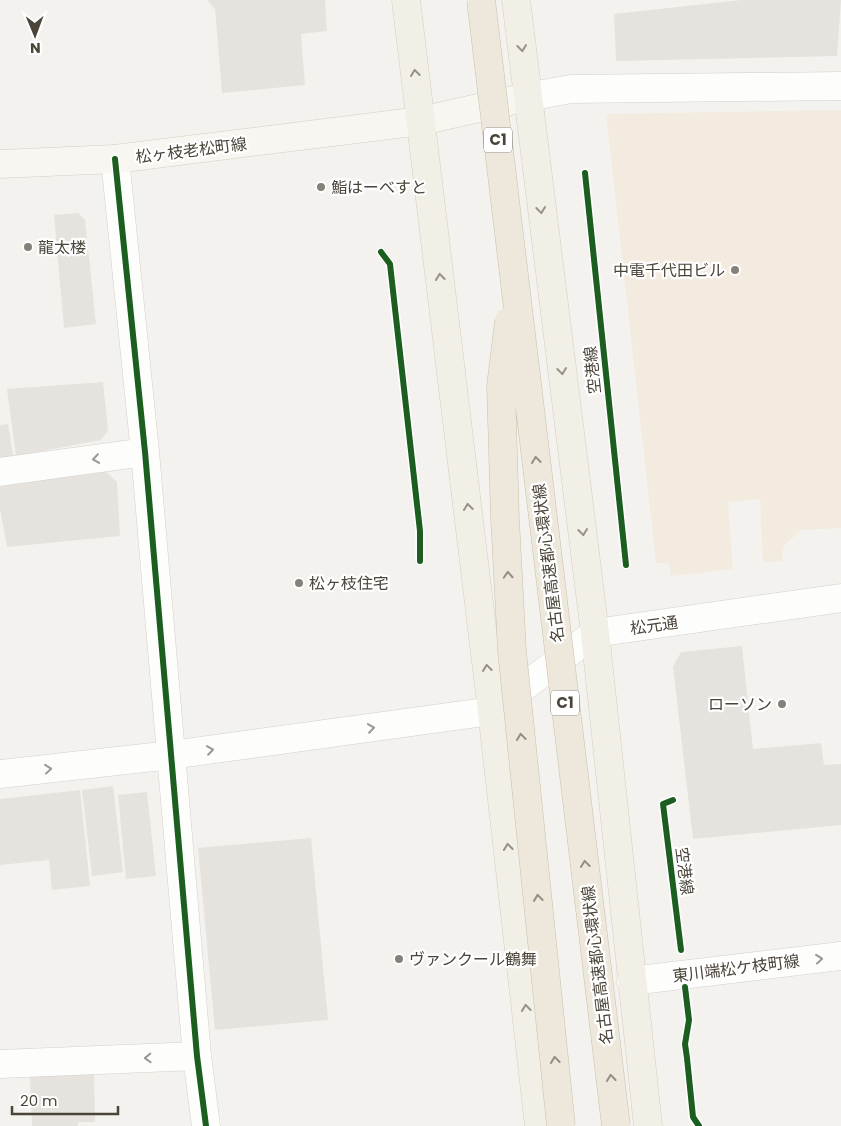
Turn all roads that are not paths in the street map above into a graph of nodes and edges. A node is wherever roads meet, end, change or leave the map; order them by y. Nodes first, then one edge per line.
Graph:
1 (406, 0) edge
2 (481, 0) edge
3 (516, 0) edge
4 (841, 86) edge
5 (527, 97) junction
6 (421, 122) junction
7 (115, 159) junction
8 (0, 164) edge
9 (514, 279) junction
10 (145, 452) junction
11 (0, 472) edge
12 (841, 598) edge
13 (595, 633) junction
14 (492, 712) junction
15 (171, 755) junction
16 (0, 774) edge
17 (841, 956) edge
18 (631, 981) junction
19 (197, 1056) junction
20 (0, 1064) edge
21 (206, 1126) edge
22 (539, 1126) edge
23 (561, 1126) edge
24 (616, 1126) edge
25 (648, 1126) edge

6 -> 1 main road
2 - 9 highway, 名古屋高速都心環状線 / C1, bridge
3 -> 5 main road, 空港線
4 - 5 street
5 - 6 street, 松ヶ枝老松町線
5 -> 13 main road, 空港線
6 - 7 street, 松ヶ枝老松町線
14 -> 6 main road
7 - 8 street, 松ヶ枝老松町線
7 - 10 street
23 -> 9 highway, bridge
24 -> 9 highway, 名古屋高速都心環状線 / C1, bridge
10 -> 11 street
10 - 15 street
12 - 13 street, 松元通
13 - 14 street, 松元通
13 - 18 main road, 空港線
15 -> 14 street
22 -> 14 main road
16 -> 15 street
15 - 19 street
18 -> 17 street, 東川端松ケ枝町線
18 - 25 main road, 空港線
19 -> 20 street
19 - 21 street

